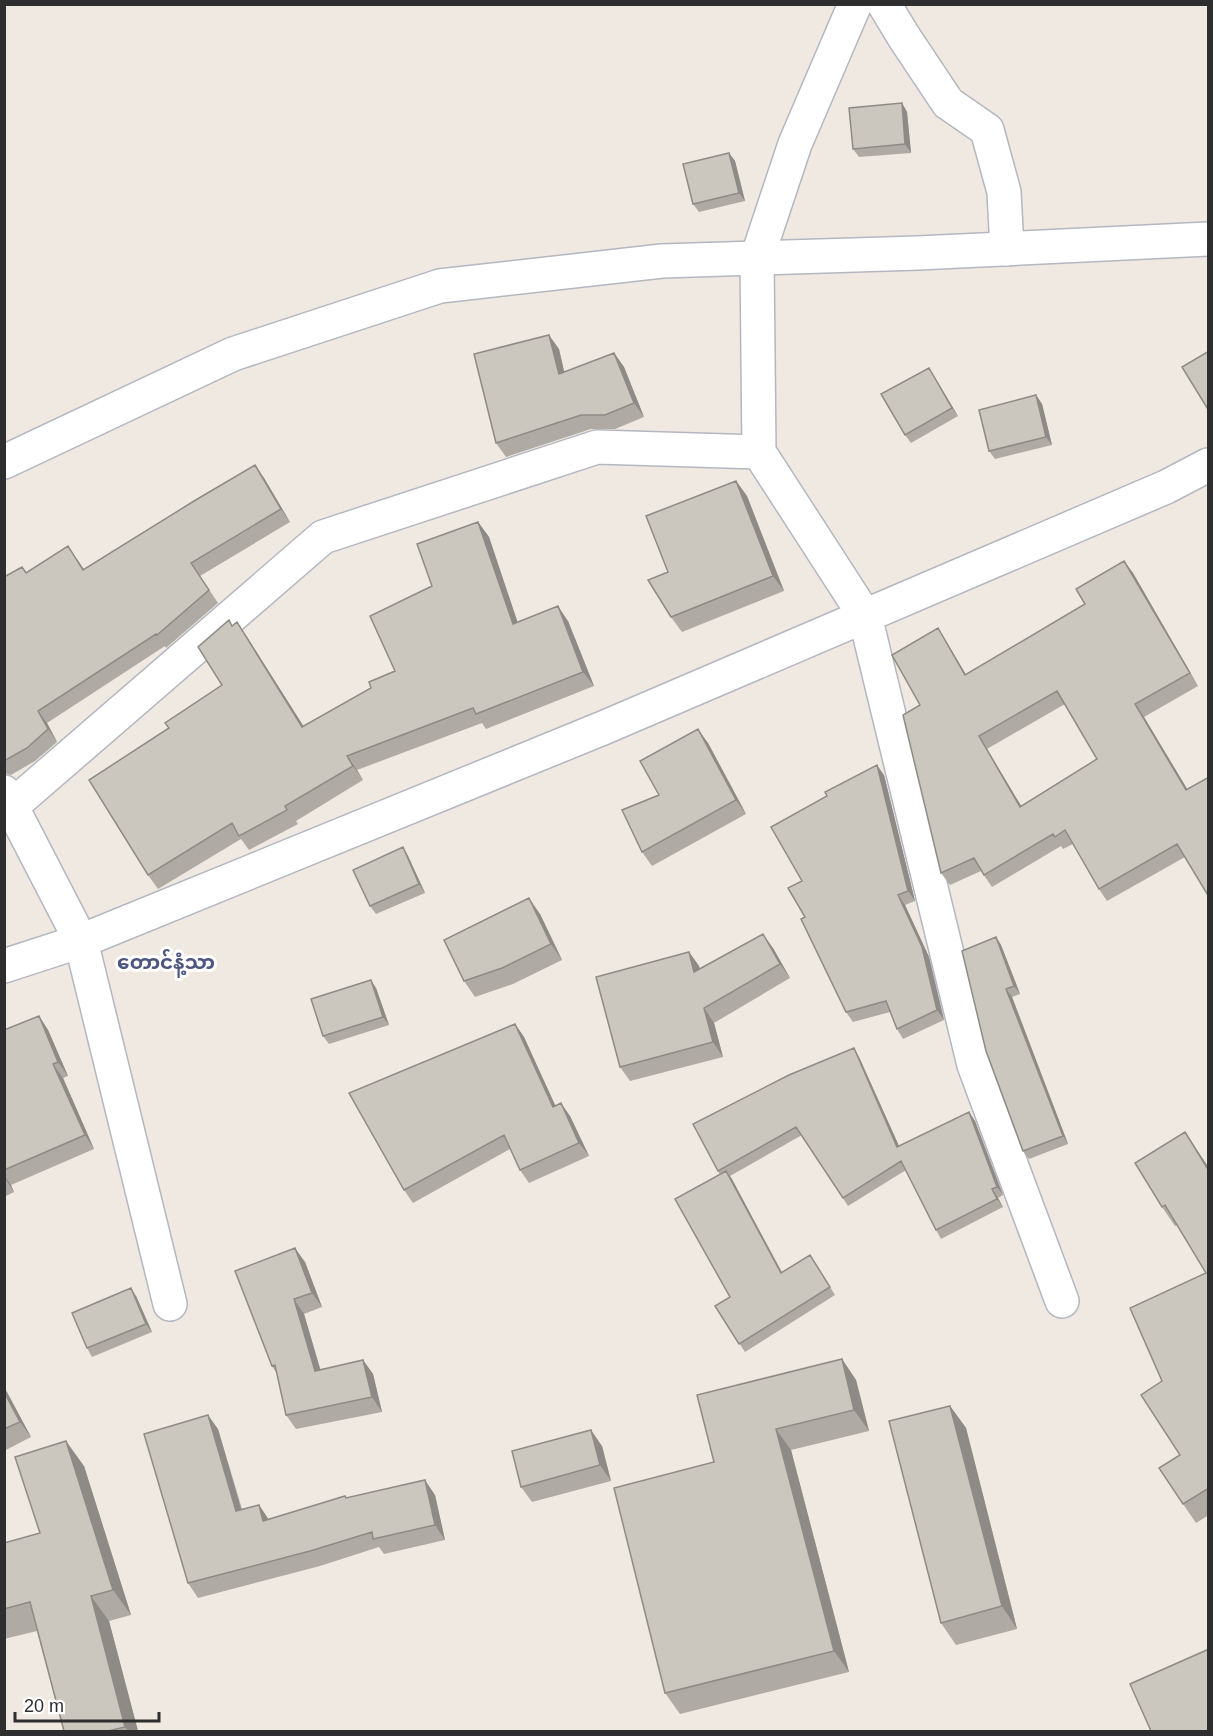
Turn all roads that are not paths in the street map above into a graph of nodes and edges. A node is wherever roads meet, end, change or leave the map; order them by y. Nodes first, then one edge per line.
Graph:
1 (855, 4) edge
2 (884, 4) edge
3 (1209, 238) edge
4 (1007, 249) junction
5 (757, 258) junction
6 (759, 452) junction
7 (4, 462) edge
8 (1209, 465) edge
9 (865, 616) junction
10 (8, 799) edge
11 (81, 941) junction
12 (4, 966) edge
13 (1062, 1300) dead end
14 (170, 1304) dead end

1 - 5 street
2 - 4 street
3 - 4 street
4 - 5 street
5 - 6 street
5 - 7 street
6 - 9 street
6 - 10 street
8 - 9 street
9 - 11 street
9 - 13 street
10 - 11 street
11 - 12 street
11 - 14 street

